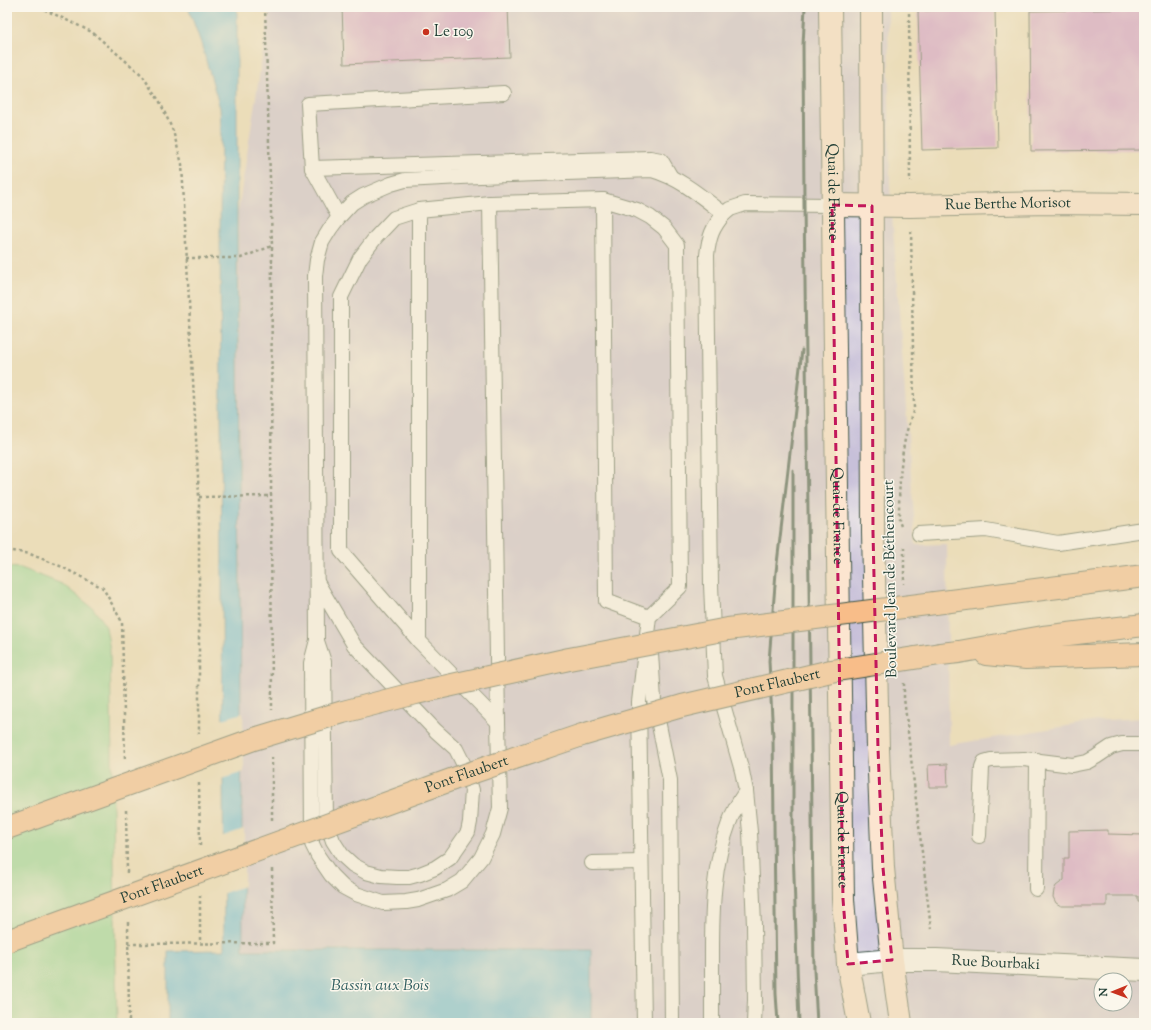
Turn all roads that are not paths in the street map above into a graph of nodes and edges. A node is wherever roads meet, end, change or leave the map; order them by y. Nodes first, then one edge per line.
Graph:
1 (830, 7) edge
2 (871, 7) edge
3 (504, 93) dead end
4 (312, 168) junction
5 (671, 177) junction
6 (602, 200) junction
7 (490, 203) junction
8 (1144, 204) edge
9 (832, 205) junction
10 (872, 206) junction
11 (419, 210) junction
12 (724, 214) junction
13 (339, 217) junction
14 (1144, 530) edge
15 (920, 534) dead end
16 (1144, 576) edge
17 (316, 580) junction
18 (649, 617) junction
19 (1144, 625) edge
20 (317, 640) junction
21 (419, 641) junction
22 (950, 653) junction
23 (1144, 654) edge
24 (498, 722) junction
25 (1144, 744) edge
26 (1037, 760) junction
27 (746, 791) junction
28 (7, 828) edge
29 (979, 836) dead end
30 (642, 862) junction
31 (592, 863) dead end
32 (1036, 889) dead end
33 (7, 941) edge
34 (892, 960) junction
35 (848, 964) junction
36 (1144, 970) edge
37 (754, 1000) junction
38 (644, 1023) edge
39 (672, 1023) edge
40 (712, 1023) edge
41 (754, 1023) edge
42 (757, 1023) edge
43 (860, 1023) edge
44 (901, 1023) edge

1 - 9 main road, Quai de France
2 - 10 main road
3 - 4 lane
4 - 5 lane
4 - 13 lane
5 - 12 lane
5 - 13 lane
6 - 7 lane
6 - 18 lane
6 - 18 lane
7 - 11 lane
7 - 24 lane
8 - 10 main road, Rue Berthe Morisot
9 - 10 main road, Rue Berthe Morisot
9 - 12 lane
9 - 35 main road, Quai de France
10 - 34 main road
11 - 21 lane
11 - 21 lane
12 - 27 lane
13 - 17 lane
14 - 15 lane
16 - 28 highway, bridge
17 - 20 lane
17 - 20 lane
18 - 30 lane
18 - 39 lane
19 - 22 highway
20 - 24 lane
21 - 24 lane
22 - 23 highway
22 - 33 highway, Pont Flaubert, bridge
25 - 26 lane
26 - 29 lane
26 - 32 lane
27 - 37 lane
27 - 40 lane
30 - 31 lane
30 - 38 lane
34 - 35 street, Rue Bourbaki
34 - 36 street, Rue Bourbaki
34 - 44 main road
35 - 43 main road, Quai de France
37 - 41 lane
37 - 42 lane

